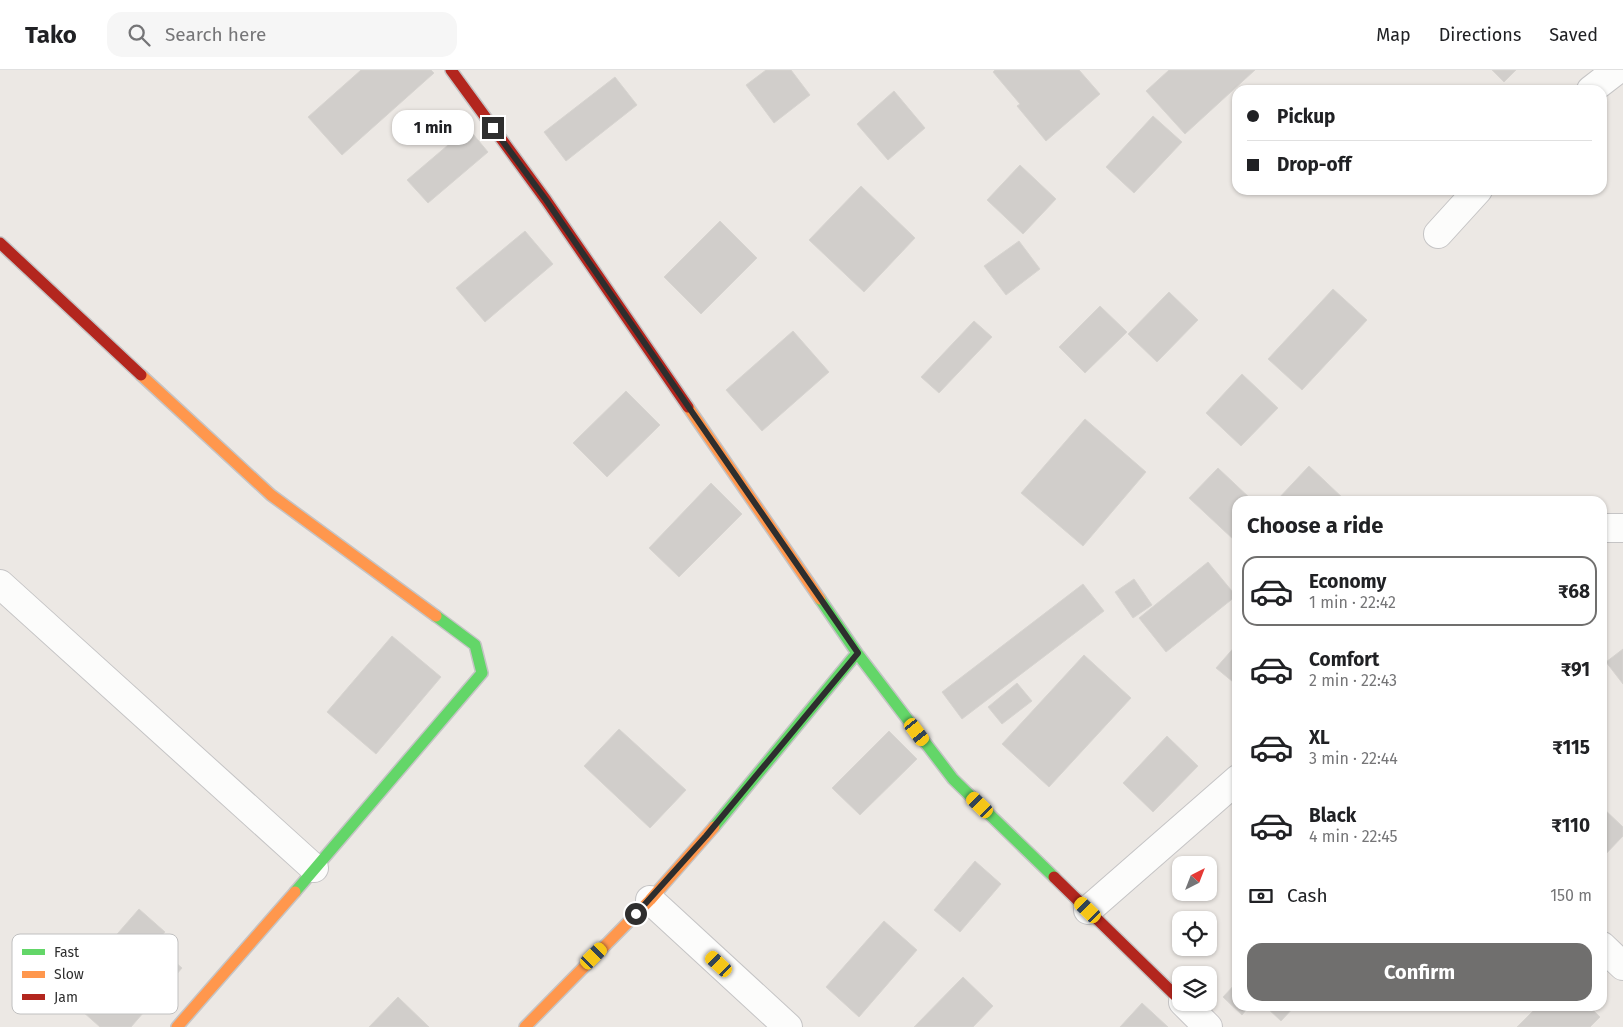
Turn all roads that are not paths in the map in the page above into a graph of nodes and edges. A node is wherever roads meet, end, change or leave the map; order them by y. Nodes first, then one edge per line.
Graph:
1 (451, 70) edge
2 (1616, 70) edge
3 (1596, 85) edge
4 (1473, 195) edge
5 (1438, 234) dead end
6 (0, 243) edge
7 (1607, 528) edge
8 (1623, 528) edge
9 (0, 584) edge
10 (858, 653) junction
11 (1232, 784) edge
12 (314, 868) junction
13 (650, 900) junction
14 (1088, 910) junction
15 (1607, 951) edge
16 (1623, 966) edge
17 (1172, 992) edge
18 (1191, 1011) edge
19 (177, 1027) edge
20 (525, 1027) edge
21 (788, 1027) edge
22 (1208, 1027) edge

1 - 10 street
2 - 3 street
4 - 5 street
6 - 12 street
7 - 8 street
9 - 12 street
10 - 13 street
10 - 14 street
11 - 14 street
12 - 19 street
13 - 20 street
13 - 21 street
14 - 17 street
15 - 16 street
18 - 22 street

